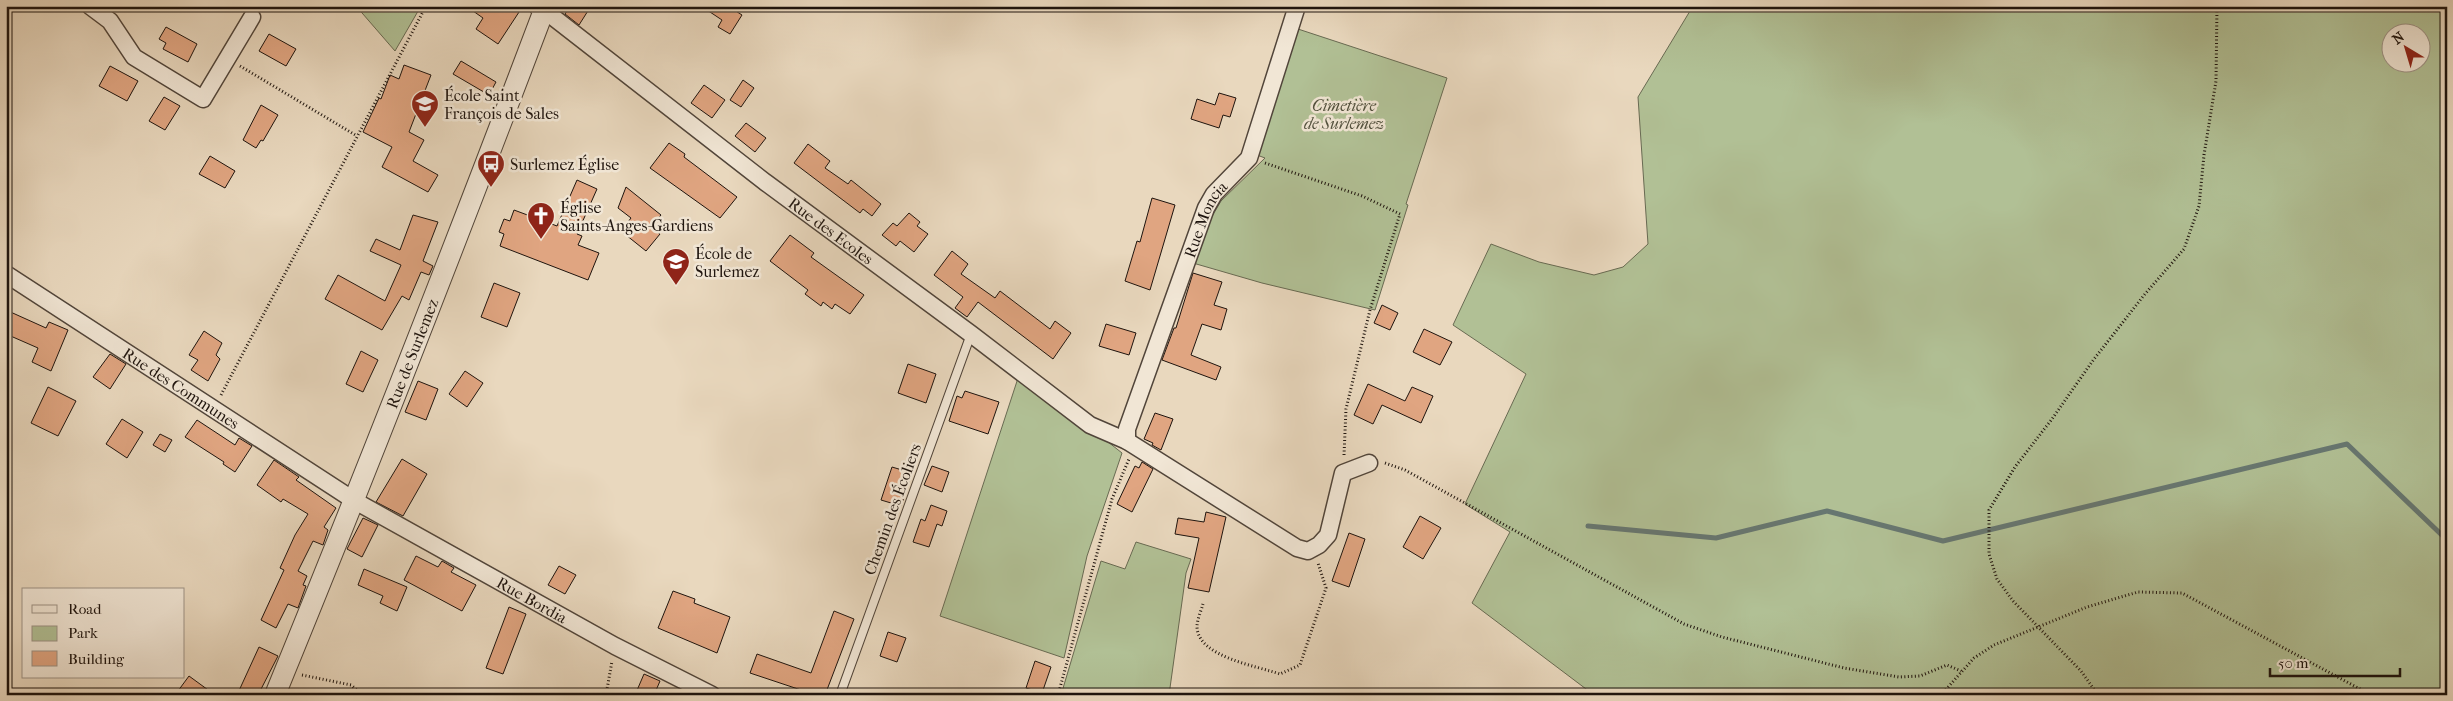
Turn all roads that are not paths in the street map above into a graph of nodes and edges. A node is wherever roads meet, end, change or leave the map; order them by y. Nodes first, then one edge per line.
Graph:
1 (90, 6) edge
2 (1297, 6) edge
3 (541, 8) edge
4 (252, 17) dead end
5 (6, 274) edge
6 (971, 334) junction
7 (1129, 443) junction
8 (1369, 463) road end
9 (355, 501) junction
10 (275, 695) edge
11 (712, 695) edge
12 (840, 695) edge

1 - 4 street
2 - 7 street, Rue Moncia
3 - 6 street, Rue des Ecoles
3 - 9 street, Rue de Surlemez
5 - 9 street, Rue des Communes
6 - 7 street, Rue des Ecoles
6 - 12 lane, Chemin des Écoliers
7 - 8 street
9 - 10 street, Rue de Surlemez
9 - 11 street, Rue Bordia

